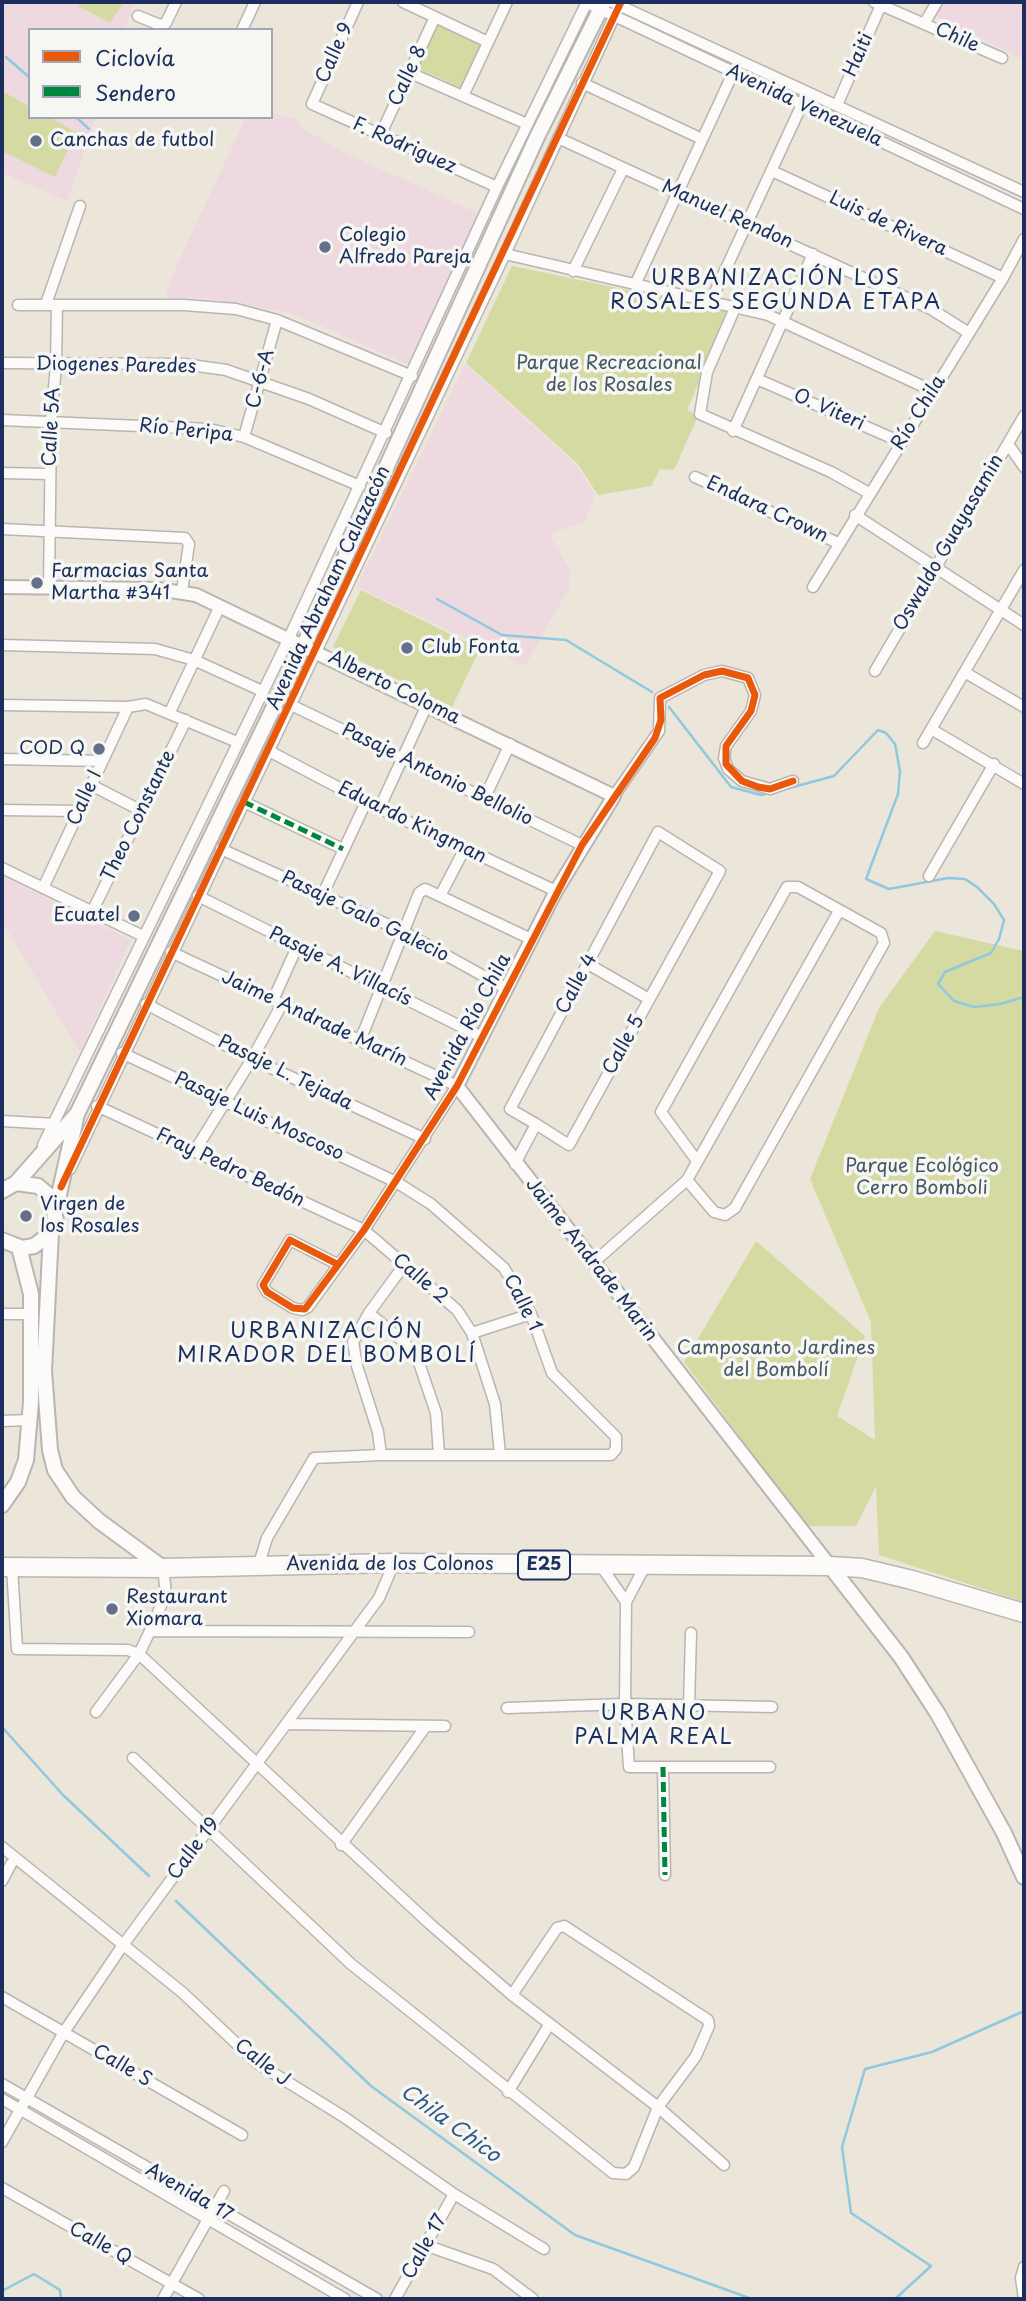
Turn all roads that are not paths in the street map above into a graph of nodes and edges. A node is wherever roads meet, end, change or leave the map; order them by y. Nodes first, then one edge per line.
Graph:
1 (176, 2) edge
2 (255, 2) edge
3 (358, 2) edge
4 (403, 2) edge
5 (507, 2) edge
6 (937, 2) edge
7 (602, 3) edge
8 (877, 3) edge
9 (138, 16) dead end
10 (614, 16) junction
11 (435, 17) junction
12 (924, 24) junction
13 (243, 28) edge
14 (488, 42) junction
15 (1002, 58) dead end
16 (410, 73) junction
17 (733, 73) junction
18 (582, 83) junction
19 (808, 92) junction
20 (463, 96) junction
21 (312, 104) joint
22 (802, 105) junction
23 (837, 105) junction
24 (527, 124) junction
25 (380, 136) junction
26 (558, 138) junction
27 (702, 139) junction
28 (623, 169) junction
29 (772, 171) junction
30 (498, 187) junction
31 (1024, 192) edge
32 (679, 193) junction
33 (80, 205) dead end
34 (1024, 209) edge
35 (748, 224) junction
36 (1024, 239) edge
37 (505, 254) junction
38 (813, 254) junction
39 (573, 271) junction
40 (1003, 278) junction
41 (635, 285) junction
42 (710, 303) junction
43 (51, 304) junction
44 (18, 305) dead end
45 (735, 308) junction
46 (276, 320) junction
47 (783, 320) junction
48 (970, 332) junction
49 (2, 363) edge
50 (56, 365) junction
51 (412, 376) junction
52 (757, 379) junction
53 (262, 381) junction
54 (933, 391) junction
55 (1024, 416) edge
56 (2, 421) edge
57 (51, 422) junction
58 (733, 431) junction
59 (386, 433) junction
60 (244, 437) junction
61 (901, 442) junction
62 (1008, 444) junction
63 (1024, 467) edge
64 (2, 473) edge
65 (50, 474) junction
66 (695, 477) dead end
67 (360, 486) junction
68 (869, 493) junction
69 (855, 515) junction
70 (2, 529) edge
71 (49, 533) junction
72 (838, 543) junction
73 (936, 565) junction
74 (1024, 570) edge
75 (2, 587) edge
76 (813, 587) dead end
77 (49, 588) junction
78 (182, 591) junction
79 (220, 606) junction
80 (1002, 610) junction
81 (1024, 625) edge
82 (289, 638) junction
83 (2, 645) edge
84 (310, 648) junction
85 (194, 660) junction
86 (875, 671) dead end
87 (966, 673) junction
88 (262, 691) junction
89 (2, 705) edge
90 (291, 705) junction
91 (426, 705) junction
92 (128, 707) junction
93 (1024, 707) edge
94 (170, 712) junction
95 (186, 720) junction
96 (931, 729) junction
97 (237, 742) junction
98 (923, 743) dead end
99 (510, 744) junction
100 (269, 751) junction
101 (401, 757) junction
102 (2, 759) edge
103 (102, 761) junction
104 (994, 764) junction
105 (793, 781) dead end
106 (1024, 784) edge
107 (91, 785) junction
108 (614, 796) junction
109 (485, 797) junction
110 (244, 802) junction
111 (366, 802) junction
112 (379, 808) junction
113 (2, 810) edge
114 (140, 810) junction
115 (79, 811) junction
116 (658, 832) joint
117 (582, 845) junction
118 (221, 849) junction
119 (344, 849) junction
120 (464, 849) junction
121 (2, 868) edge
122 (929, 876) dead end
123 (43, 888) junction
124 (556, 891) junction
125 (323, 894) junction
126 (440, 896) junction
127 (198, 897) junction
128 (839, 911) junction
129 (92, 912) junction
130 (404, 932) junction
131 (143, 936) junction
132 (531, 939) junction
133 (297, 947) junction
134 (172, 952) junction
135 (588, 964) junction
136 (383, 986) junction
137 (507, 989) junction
138 (649, 999) junction
139 (277, 1002) junction
140 (146, 1004) junction
141 (482, 1037) junction
142 (360, 1041) junction
143 (122, 1053) junction
144 (252, 1059) junction
145 (457, 1086) junction
146 (224, 1100) junction
147 (97, 1106) junction
148 (77, 1114) junction
149 (2, 1121) edge
150 (55, 1124) junction
151 (536, 1124) junction
152 (425, 1139) junction
153 (194, 1152) junction
154 (697, 1161) junction
155 (33, 1163) junction
156 (515, 1164) junction
157 (687, 1180) junction
158 (396, 1182) junction
159 (16, 1183) junction
160 (61, 1187) junction
161 (2, 1191) edge
162 (56, 1208) junction
163 (364, 1230) junction
164 (51, 1233) junction
165 (2, 1240) edge
166 (19, 1247) junction
167 (593, 1263) junction
168 (337, 1264) junction
169 (404, 1265) junction
170 (369, 1313) junction
171 (2, 1314) edge
172 (31, 1314) junction
173 (531, 1314) junction
174 (472, 1333) junction
175 (29, 1420) junction
176 (2, 1421) edge
177 (500, 1454) junction
178 (382, 1455) junction
179 (439, 1455) junction
180 (2, 1505) edge
181 (394, 1563) junction
182 (601, 1566) junction
183 (645, 1566) junction
184 (830, 1566) junction
185 (7, 1567) edge
186 (258, 1567) junction
187 (163, 1568) junction
188 (626, 1602) junction
189 (1024, 1613) edge
190 (150, 1631) junction
191 (354, 1631) junction
192 (469, 1632) dead end
193 (691, 1633) dead end
194 (139, 1654) junction
195 (625, 1704) junction
196 (689, 1706) junction
197 (772, 1707) dead end
198 (507, 1708) dead end
199 (96, 1712) dead end
200 (287, 1724) junction
201 (425, 1726) junction
202 (445, 1726) dead end
203 (133, 1758) dead end
204 (257, 1764) junction
205 (663, 1767) junction
206 (770, 1767) dead end
207 (209, 1829) junction
208 (341, 1844) junction
209 (2, 1847) edge
210 (9, 1863) edge
211 (665, 1875) dead end
212 (1024, 1877) edge
213 (2, 1881) edge
214 (123, 1945) junction
215 (512, 1995) junction
216 (2, 1997) edge
217 (549, 2025) junction
218 (64, 2032) junction
219 (2, 2084) edge
220 (508, 2092) junction
221 (26, 2098) junction
222 (2, 2099) edge
223 (658, 2107) junction
224 (20, 2109) junction
225 (243, 2135) dead end
226 (2, 2142) edge
227 (724, 2165) dead end
228 (2, 2188) edge
229 (224, 2191) dead end
230 (454, 2194) junction
231 (215, 2208) junction
232 (208, 2219) junction
233 (425, 2245) junction
234 (544, 2249) dead end
235 (1024, 2267) edge
236 (172, 2284) junction
237 (163, 2299) edge
238 (199, 2299) edge
239 (345, 2299) edge
240 (377, 2299) edge
241 (395, 2299) edge
242 (533, 2299) edge
243 (1024, 2299) edge

1 - 9 street
2 - 13 street
3 - 21 street, Calle 9
4 - 11 street
5 - 14 street
6 - 12 street
7 - 10 street, Avenida Venezuela
7 - 10 street, Avenida Abraham Calazacón
7 - 19 street, Avenida Venezuela
7 - 24 street, Avenida Abraham Calazacón
7 - 84 main road, Avenida Abraham Calazacón
8 - 12 street, Chile
8 - 23 street, Haiti
10 - 17 street, Avenida Venezuela
10 - 18 street, Avenida Abraham Calazacón
11 - 14 street
11 - 16 street, Calle 8
12 - 15 street, Chile
14 - 20 street
16 - 20 street
16 - 25 street, Calle 8
17 - 22 street, Avenida Venezuela
17 - 27 street
18 - 26 street, Avenida Abraham Calazacón
18 - 27 street
19 - 22 street
19 - 23 street, Avenida Venezuela
20 - 24 street
21 - 25 street, F. Rodriguez
22 - 29 street
22 - 34 street, Avenida Venezuela
23 - 31 street, Avenida Venezuela
24 - 30 street, Avenida Abraham Calazacón
25 - 30 street, F. Rodriguez
26 - 28 street, Manuel Rendon
26 - 37 street, Avenida Abraham Calazacón
27 - 32 street
28 - 32 street, Manuel Rendon
28 - 39 street
29 - 35 street
29 - 40 street, Luis de Rivera
30 - 51 street, Avenida Abraham Calazacón
32 - 35 street, Manuel Rendon
32 - 41 street
33 - 43 street, Calle 5A
35 - 38 street, Manuel Rendon
35 - 42 street
36 - 40 street, Río Chila
37 - 39 street
37 - 84 street, Avenida Abraham Calazacón
38 - 47 street
38 - 48 street, Manuel Rendon
39 - 41 street
40 - 48 street, Río Chila
41 - 42 street
42 - 45 street
43 - 44 street
43 - 46 street
43 - 50 street, Calle 5A
45 - 47 street
45 - 58 street
46 - 51 street
46 - 53 street, C-6-A
47 - 52 street
47 - 54 street
48 - 54 street, Río Chila
49 - 50 street, Diogenes Paredes
50 - 53 street, Diogenes Paredes
50 - 57 street, Calle 5A
51 - 59 street, Avenida Abraham Calazacón
52 - 58 street
52 - 61 street, O. Viteri
53 - 59 street, Diogenes Paredes
53 - 60 street, C-6-A
54 - 61 street, Río Chila
55 - 62 street, Oswaldo Guayasamin
56 - 57 street, Río Peripa
57 - 60 street, Río Peripa
57 - 65 street, Calle 5A
58 - 68 street
59 - 67 street, Avenida Abraham Calazacón
60 - 67 street, Río Peripa
61 - 68 street, Río Chila
62 - 63 street
62 - 73 street, Oswaldo Guayasamin
64 - 65 street
65 - 71 street, Calle 5A
66 - 72 street, Endara Crown
67 - 82 street, Avenida Abraham Calazacón
68 - 69 street, Río Chila
69 - 72 street, Río Chila
69 - 73 street
70 - 71 street
71 - 77 street, Calle 5A
71 - 78 street
72 - 76 street, Río Chila
73 - 80 street
73 - 86 street, Oswaldo Guayasamin
74 - 80 street
75 - 77 street, Alberto Coloma
77 - 78 street, Alberto Coloma
78 - 79 street, Alberto Coloma
79 - 82 street, Alberto Coloma
79 - 85 street
80 - 81 street
80 - 87 street
82 - 84 street, Alberto Coloma
82 - 88 street, Avenida Abraham Calazacón
83 - 85 street
84 - 90 street, Avenida Abraham Calazacón
84 - 91 street, Alberto Coloma
84 - 148 main road, Avenida Abraham Calazacón
85 - 88 street
85 - 94 street
87 - 93 street
87 - 96 street
88 - 97 street, Avenida Abraham Calazacón
89 - 92 street
90 - 100 street, Avenida Abraham Calazacón
90 - 101 street, Pasaje Antonio Bellolio
91 - 99 street, Alberto Coloma
91 - 101 street
92 - 94 street
92 - 103 street, Calle I
94 - 95 street
95 - 97 street
95 - 114 street, Theo Constante
96 - 98 street
96 - 104 street
97 - 131 street, Avenida Abraham Calazacón
99 - 108 street, Alberto Coloma
99 - 109 street
100 - 110 street, Avenida Abraham Calazacón
100 - 111 street, Eduardo Kingman
101 - 109 street, Pasaje Antonio Bellolio
101 - 112 street
102 - 103 street
103 - 107 street, Calle I
104 - 106 street
104 - 122 street
105 - 108 street
107 - 114 street
107 - 115 street, Calle I
108 - 117 street, Avenida Río Chila
109 - 117 street, Pasaje Antonio Bellolio
110 - 118 street, Avenida Abraham Calazacón
110 - 119 street
111 - 112 street, Eduardo Kingman
111 - 119 street
112 - 120 street, Eduardo Kingman
113 - 115 street
114 - 129 street, Theo Constante
115 - 123 street, Calle I
116 - 135 street, Calle 4
116 - 138 street, Calle 5
117 - 124 street, Avenida Río Chila
118 - 125 street, Pasaje Galo Galecio
118 - 127 street, Avenida Abraham Calazacón
119 - 125 street
120 - 124 street, Eduardo Kingman
120 - 126 street
121 - 123 street
123 - 129 street
124 - 132 street, Avenida Río Chila
125 - 130 street, Pasaje Galo Galecio
126 - 130 street
126 - 132 street
127 - 133 street, Pasaje A. Villacís
127 - 134 street, Avenida Abraham Calazacón
128 - 154 street
128 - 154 street
128 - 157 street
129 - 131 street
130 - 136 street
130 - 137 street, Pasaje Galo Galecio
131 - 150 street, Avenida Abraham Calazacón
132 - 137 street, Avenida Río Chila
133 - 136 street, Pasaje A. Villacís
133 - 139 street
134 - 139 street, Jaime Andrade Marín
134 - 140 street, Avenida Abraham Calazacón
135 - 138 street
135 - 151 street, Calle 4
136 - 141 street, Pasaje A. Villacís
136 - 142 street
137 - 141 street, Avenida Río Chila
138 - 151 street, Calle 5
139 - 142 street, Jaime Andrade Marín
139 - 144 street
140 - 143 street, Avenida Abraham Calazacón
140 - 144 street, Pasaje L. Tejada
141 - 145 street, Avenida Río Chila
142 - 145 street, Jaime Andrade Marín
143 - 146 street, Pasaje Luis Moscoso
143 - 147 street, Avenida Abraham Calazacón
144 - 146 street
144 - 152 street, Pasaje L. Tejada
145 - 152 street, Avenida Río Chila
145 - 156 street, Jaime Andrade Marin
146 - 153 street
146 - 158 street, Pasaje Luis Moscoso
147 - 153 street, Fray Pedro Bedón
147 - 160 street, Avenida Abraham Calazacón
148 - 155 main road, Avenida Abraham Calazacón
148 - 160 main road, Avenida Abraham Calazacón
149 - 150 street
150 - 155 street, Avenida Abraham Calazacón
151 - 156 street
152 - 158 street, Avenida Río Chila
153 - 163 street, Fray Pedro Bedón
154 - 157 street
155 - 159 main road, Avenida Abraham Calazacón
156 - 167 street, Jaime Andrade Marin
157 - 167 street
158 - 163 street, Avenida Río Chila
158 - 173 street, Calle 1
159 - 161 main road, Avenida Abraham Calazacón
159 - 162 main road
160 - 162 main road, Avenida Abraham Calazacón
162 - 164 main road, Avenida Abraham Calazacón
163 - 168 street, Avenida Río Chila
163 - 169 street, Calle 2
164 - 166 main road
164 - 187 main road
165 - 166 main road
166 - 172 main road
167 - 184 street, Jaime Andrade Marin
168 - 168 street, Avenida Río Chila
169 - 170 street
169 - 174 street, Calle 2
170 - 178 street
170 - 179 street
171 - 172 street
172 - 175 main road
173 - 174 street
173 - 177 street, Calle 1
174 - 177 street, Calle 2
175 - 176 street
175 - 180 main road
177 - 179 street
178 - 179 street
178 - 186 street
181 - 182 highway, Avenida de los Colonos / E25
181 - 186 highway, Avenida de los Colonos / E25
181 - 191 street, Calle 19
182 - 183 highway, Avenida de los Colonos / E25
182 - 188 street
183 - 184 highway, Avenida de los Colonos / E25
183 - 188 street
184 - 189 highway, Avenida de los Colonos / E25
184 - 212 main road
185 - 187 highway, Avenida de los Colonos / E25
185 - 194 street
186 - 187 highway, Avenida de los Colonos / E25
187 - 190 street
188 - 195 street
190 - 191 street
190 - 194 street
191 - 192 street
191 - 200 street, Calle 19
193 - 196 street
194 - 199 street
194 - 204 street
195 - 196 street
195 - 198 street
195 - 205 street
196 - 197 street
200 - 201 street
200 - 204 street, Calle 19
201 - 202 street
201 - 208 street
203 - 207 street
204 - 207 street, Calle 19
204 - 208 street
205 - 206 street
205 - 211 street
207 - 214 street, Calle 19
207 - 220 street
208 - 215 street
209 - 210 street, Calle J
210 - 213 street
210 - 214 street, Calle J
214 - 218 street, Calle 19
214 - 230 street, Calle J
215 - 217 street
215 - 223 street
216 - 218 street, Calle S
217 - 220 street
217 - 223 street
218 - 221 street, Calle 19
218 - 225 street, Calle S
219 - 221 street, Avenida 17
220 - 223 street
221 - 224 street, Calle 19
221 - 231 street, Avenida 17
222 - 224 street, Avenida 17
223 - 227 street
224 - 226 street, Calle 19
224 - 232 street, Avenida 17
228 - 236 street, Calle Q
229 - 231 street
230 - 233 street, Calle 17
230 - 234 street, Calle J
231 - 232 street
231 - 240 street, Avenida 17
232 - 236 street
232 - 239 street, Avenida 17
233 - 241 street, Calle 17
233 - 242 street
235 - 243 street
236 - 237 street
236 - 238 street, Calle Q

